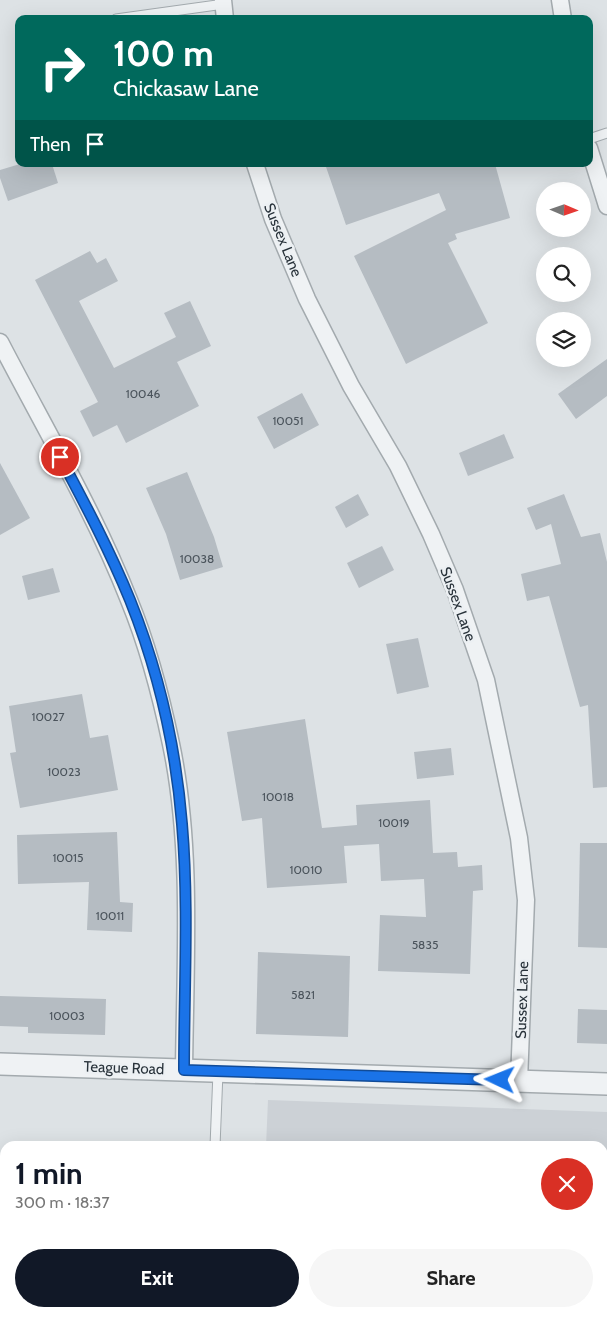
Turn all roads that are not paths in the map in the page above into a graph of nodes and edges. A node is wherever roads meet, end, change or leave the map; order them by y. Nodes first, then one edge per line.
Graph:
1 (560, 0) edge
2 (224, 8) edge
3 (183, 9) junction
4 (143, 15) edge
5 (184, 15) edge
6 (562, 15) edge
7 (607, 133) edge
8 (593, 138) edge
9 (593, 161) edge
10 (256, 167) edge
11 (607, 206) edge
12 (0, 342) edge
13 (0, 1064) edge
14 (184, 1070) junction
15 (218, 1071) junction
16 (519, 1081) junction
17 (607, 1084) edge
18 (214, 1141) edge

1 - 6 street
2 - 3 lane
3 - 4 lane
3 - 5 lane
7 - 8 lane
9 - 11 street
10 - 16 street, Sussex Lane
12 - 14 street
13 - 14 street, Teague Road
14 - 15 street, Teague Road
15 - 16 street, Teague Road
15 - 18 lane
16 - 17 street, Teague Road

